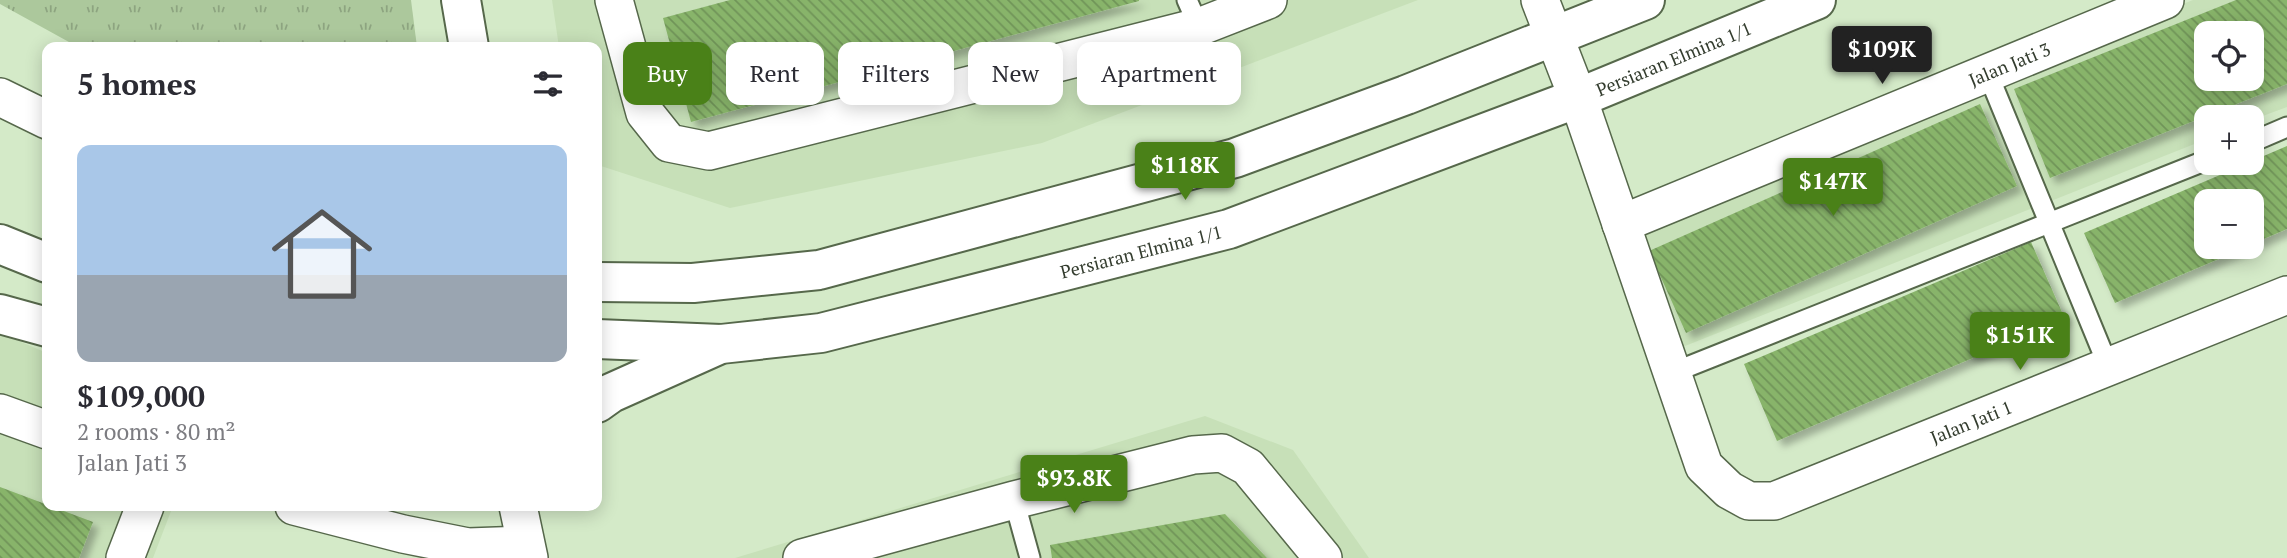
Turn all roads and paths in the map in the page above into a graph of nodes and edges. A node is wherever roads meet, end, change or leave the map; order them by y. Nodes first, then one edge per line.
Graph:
1 (461, 0) edge
2 (614, 0) edge
3 (1268, 0) edge
4 (1540, 0) edge
5 (1645, 0) edge
6 (1816, 0) edge
7 (2165, 0) edge
8 (1193, 13) edge
9 (1554, 36) junction
10 (468, 42) edge
11 (1988, 74) junction
12 (0, 97) edge
13 (1578, 98) junction
14 (42, 118) edge
15 (2287, 127) edge
16 (2264, 137) edge
17 (2194, 165) edge
18 (1621, 224) junction
19 (2050, 224) junction
20 (0, 244) edge
21 (602, 260) edge
22 (42, 261) edge
23 (602, 282) edge
24 (693, 283) junction
25 (2287, 295) edge
26 (0, 314) edge
27 (42, 326) edge
28 (602, 338) edge
29 (721, 344) junction
30 (2109, 368) junction
31 (1672, 373) junction
32 (602, 399) edge
33 (0, 413) edge
34 (42, 428) edge
35 (1014, 500) junction
36 (143, 511) edge
37 (313, 511) edge
38 (519, 511) edge
39 (527, 551) edge
40 (125, 558) edge
41 (802, 558) edge
42 (1030, 558) edge
43 (1323, 558) edge

1 - 10 main road
2 - 8 street
3 - 8 street
4 - 9 street
5 - 9 main road
6 - 13 main road, Persiaran Elmina 1/1
7 - 11 street, Jalan Jati 3
9 - 13 street
9 - 24 main road
11 - 18 street, Jalan Jati 3
11 - 19 lane
12 - 14 street
13 - 18 street
13 - 29 main road, Persiaran Elmina 1/1
15 - 16 lane
17 - 19 lane
18 - 31 street
19 - 30 lane
19 - 31 lane
20 - 22 main road
21 - 24 main road
23 - 24 main road
25 - 30 street, Jalan Jati 1
26 - 27 main road
28 - 29 main road, Persiaran Elmina 1/1
29 - 32 main road
30 - 31 street, Jalan Jati 1
33 - 34 street
35 - 41 street
35 - 42 lane
35 - 43 street
36 - 40 street
37 - 39 street
38 - 39 street

